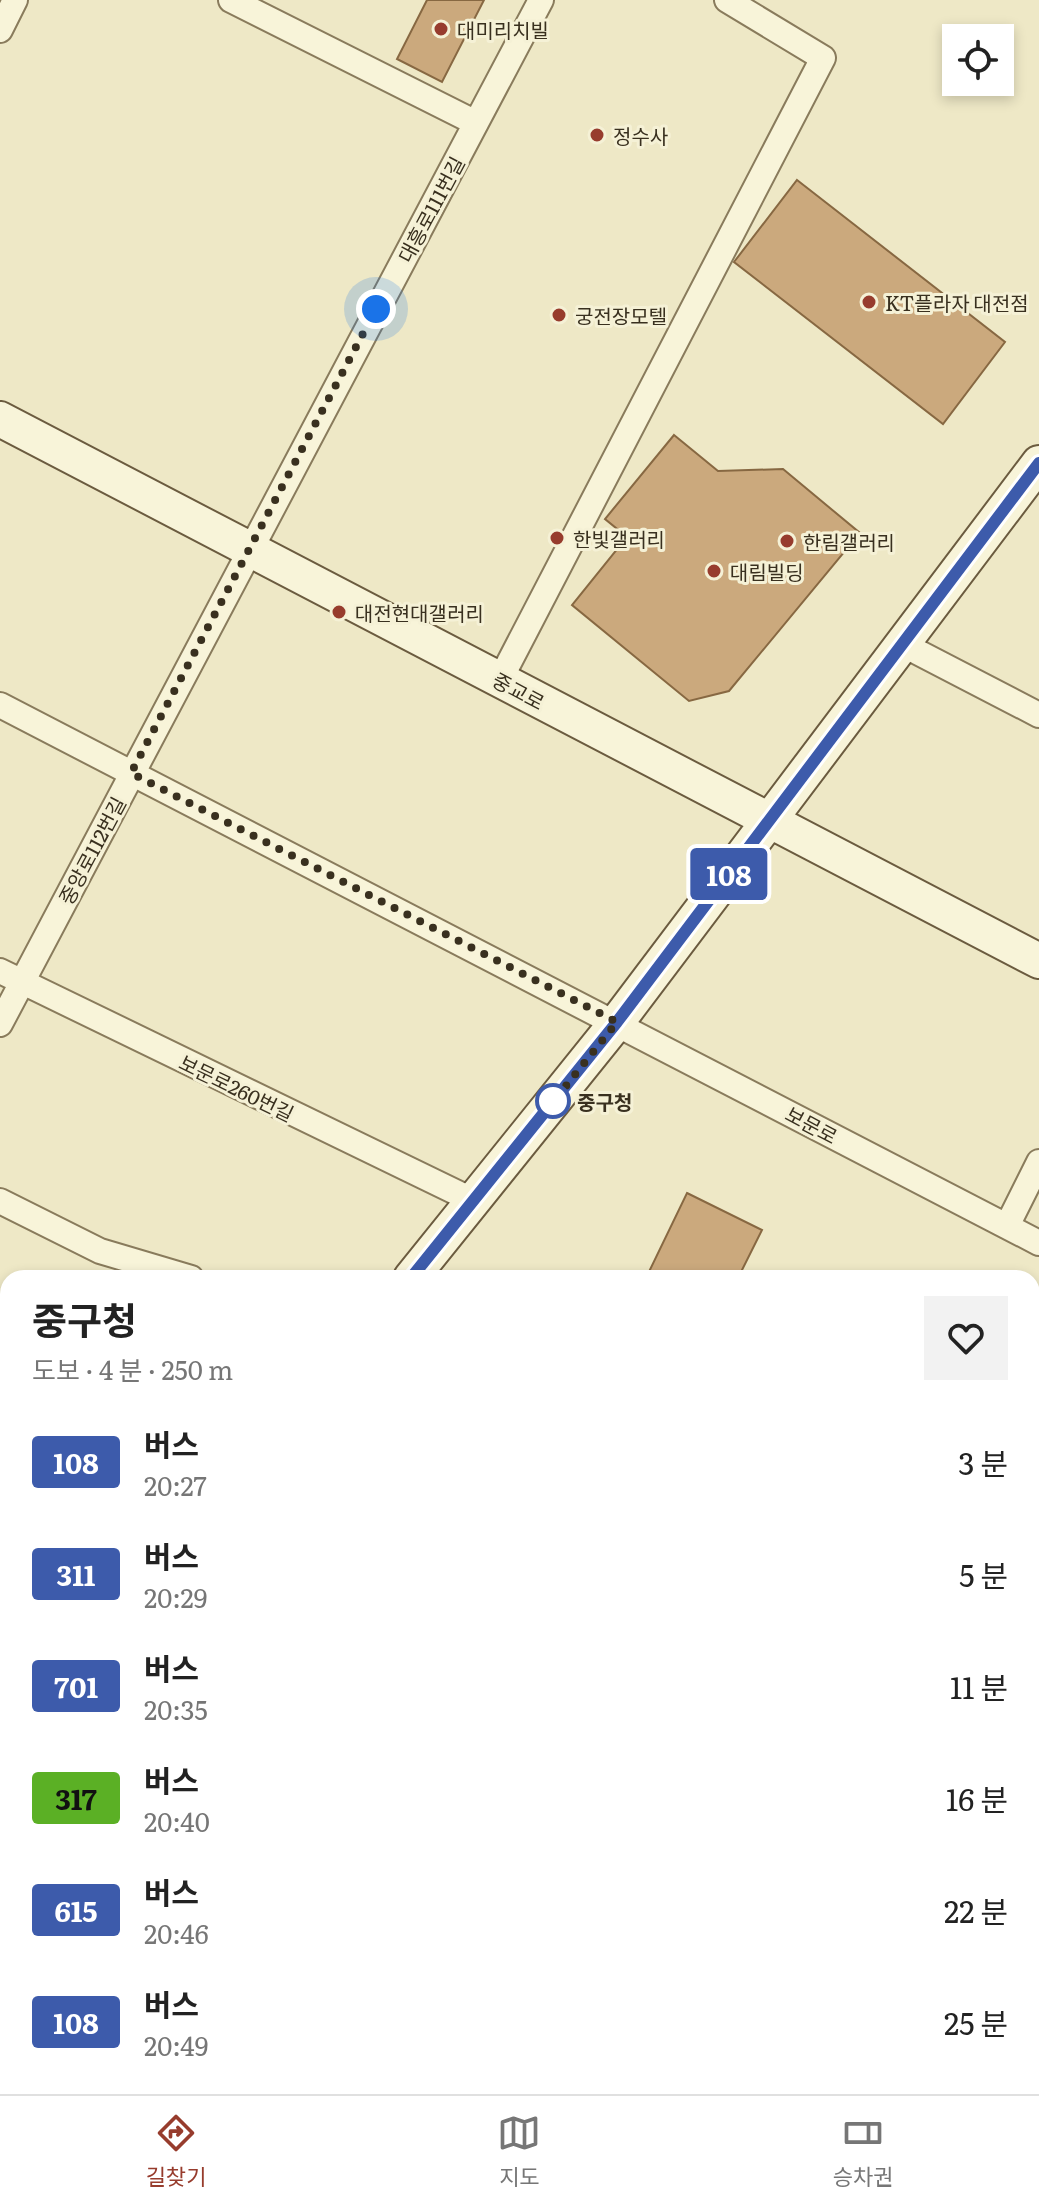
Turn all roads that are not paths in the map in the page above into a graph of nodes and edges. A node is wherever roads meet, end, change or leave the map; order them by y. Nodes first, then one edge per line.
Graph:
1 (15, 0) edge
2 (231, 0) edge
3 (541, 0) edge
4 (727, 0) edge
5 (0, 30) edge
6 (476, 123) junction
7 (0, 419) edge
8 (1035, 476) edge
9 (248, 549) junction
10 (902, 644) junction
11 (500, 680) junction
12 (0, 705) edge
13 (1039, 715) edge
14 (131, 773) junction
15 (769, 820) junction
16 (1039, 961) edge
17 (11, 977) edge
18 (617, 1022) junction
19 (0, 1024) edge
20 (1039, 1162) edge
21 (0, 1201) edge
22 (474, 1201) junction
23 (1007, 1226) junction
24 (1039, 1243) edge
25 (164, 1270) edge
26 (418, 1270) edge

1 - 5 street
2 - 6 street
3 - 6 street, 대흥로111번길
4 - 11 street
6 - 9 street, 대흥로111번길
7 - 9 main road, 중교로
8 - 10 main road
9 - 11 main road, 중교로
9 - 14 street, 중앙로112번길
10 - 13 street
10 - 15 main road
11 - 15 main road, 중교로
12 - 14 street, 보문로
14 - 17 street, 중앙로112번길
14 - 18 street, 보문로
15 - 16 main road, 중교로
15 - 18 main road
17 - 19 street, 중앙로112번길
17 - 22 street, 보문로260번길
18 - 22 main road
18 - 23 street, 보문로
20 - 23 street
21 - 25 street
22 - 26 main road
23 - 24 street, 보문로

